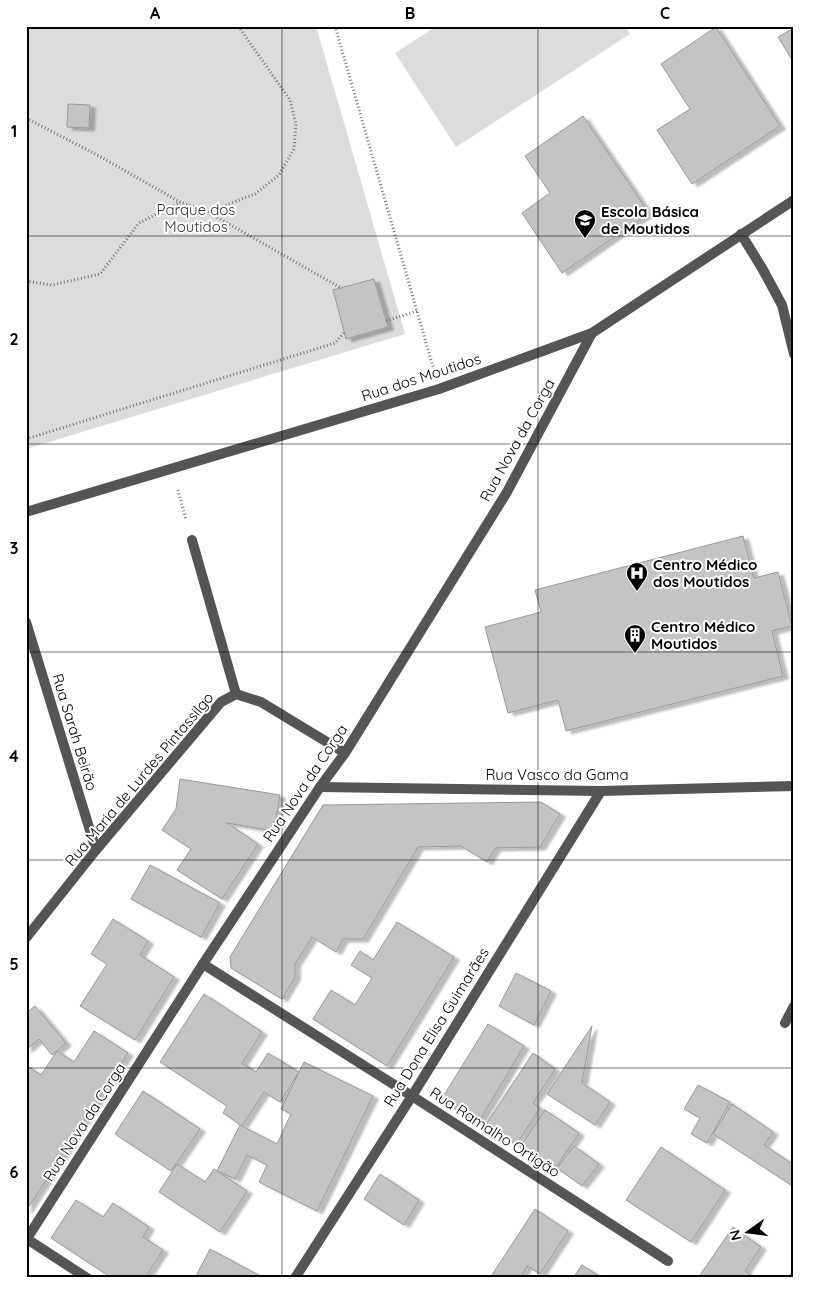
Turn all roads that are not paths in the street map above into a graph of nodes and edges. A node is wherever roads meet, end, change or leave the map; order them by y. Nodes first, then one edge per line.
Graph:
1 (794, 200) edge
2 (741, 234) junction
3 (592, 333) junction
4 (794, 354) edge
5 (26, 512) edge
6 (192, 540) road end
7 (26, 622) edge
8 (236, 694) junction
9 (345, 753) junction
10 (794, 786) edge
11 (320, 787) junction
12 (601, 791) junction
13 (96, 850) junction
14 (26, 938) edge
15 (203, 964) junction
16 (794, 1006) edge
17 (785, 1023) dead end
18 (412, 1096) junction
19 (26, 1239) edge
20 (668, 1261) dead end
21 (87, 1278) edge
22 (295, 1278) edge

1 - 2 street, Rua dos Moutidos
2 - 3 street, Rua dos Moutidos
2 - 4 street
3 - 5 street, Rua dos Moutidos
3 - 9 street, Rua Nova da Corga
6 - 8 street
7 - 13 street, Rua Sarah Beirão
8 - 9 street, Rua Maria de Lurdes Pintassilgo
8 - 13 street, Rua Maria de Lurdes Pintassilgo
9 - 11 street, Rua Nova da Corga
10 - 12 street, Rua Vasco da Gama
11 - 12 street, Rua Vasco da Gama
11 - 15 street, Rua Nova da Corga
12 - 18 street, Rua Dona Elisa Guimarães
13 - 14 street, Rua Maria de Lurdes Pintassilgo
15 - 18 street, Rua Ramalho Ortigão
15 - 19 street, Rua Nova da Corga
16 - 17 street
18 - 20 street, Rua Ramalho Ortigão
18 - 22 street, Rua Dona Elisa Guimarães
19 - 21 street

